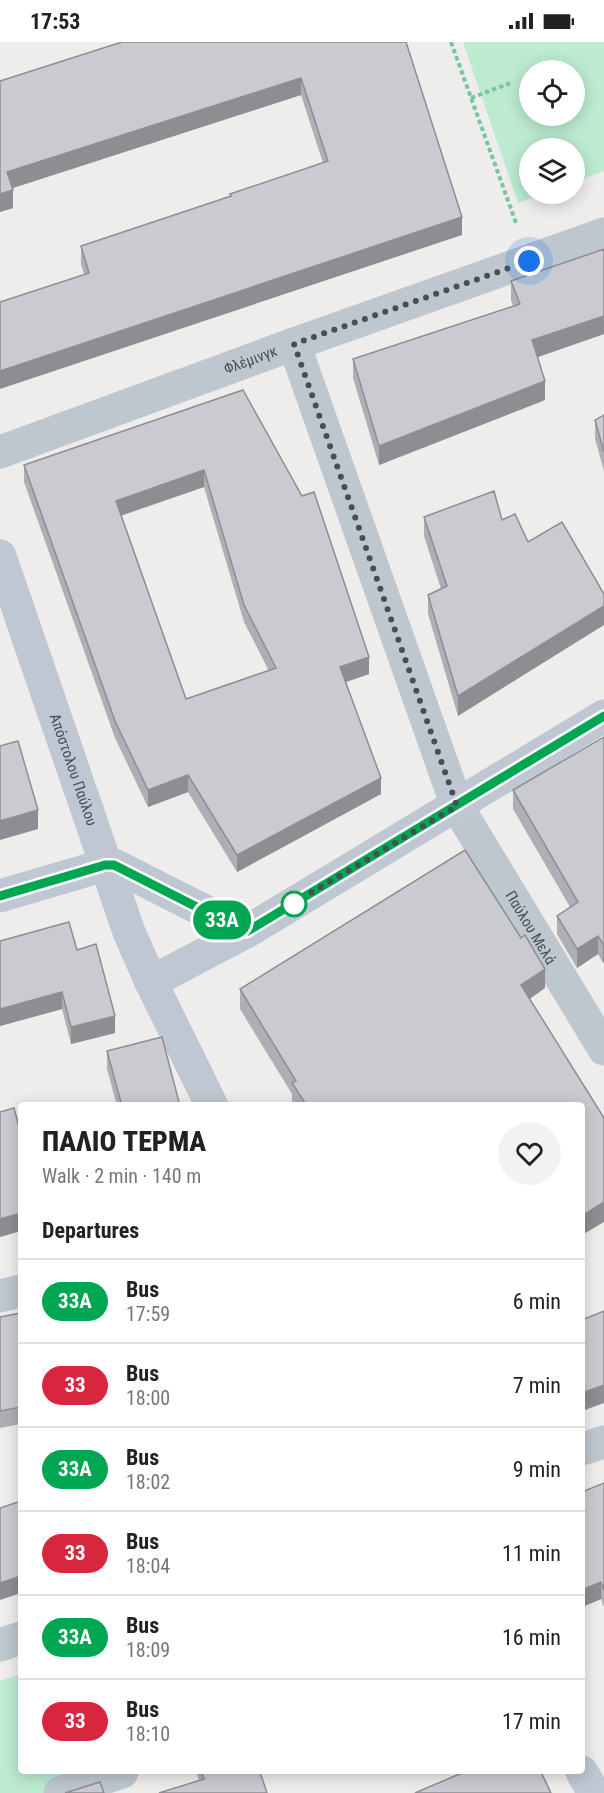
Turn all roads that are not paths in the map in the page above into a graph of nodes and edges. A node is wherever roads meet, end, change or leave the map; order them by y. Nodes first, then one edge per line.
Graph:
1 (604, 234) edge
2 (294, 344) junction
3 (0, 452) edge
4 (0, 556) edge
5 (604, 716) edge
6 (457, 806) junction
7 (105, 865) junction
8 (0, 896) edge
9 (246, 932) junction
10 (152, 982) junction
11 (604, 1049) edge
12 (210, 1102) edge
13 (18, 1292) edge
14 (0, 1296) edge
15 (604, 1442) edge
16 (585, 1448) edge
17 (18, 1639) edge
18 (0, 1645) edge
19 (116, 1774) edge
20 (583, 1774) edge
21 (60, 1793) edge
22 (594, 1793) edge

1 - 2 street, Φλέμινγκ
2 - 3 street, Φλέμινγκ
2 - 6 street, Παύλου Μελά
4 - 7 street, Απόστολου Παύλου
5 - 6 street
6 - 9 street
6 - 11 street, Παύλου Μελά
7 - 8 street
7 - 9 street
7 - 10 street, Απόστολου Παύλου
9 - 10 street
10 - 12 street, Απόστολου Παύλου
13 - 14 street
15 - 16 street
17 - 18 street
19 - 21 street
20 - 22 street

